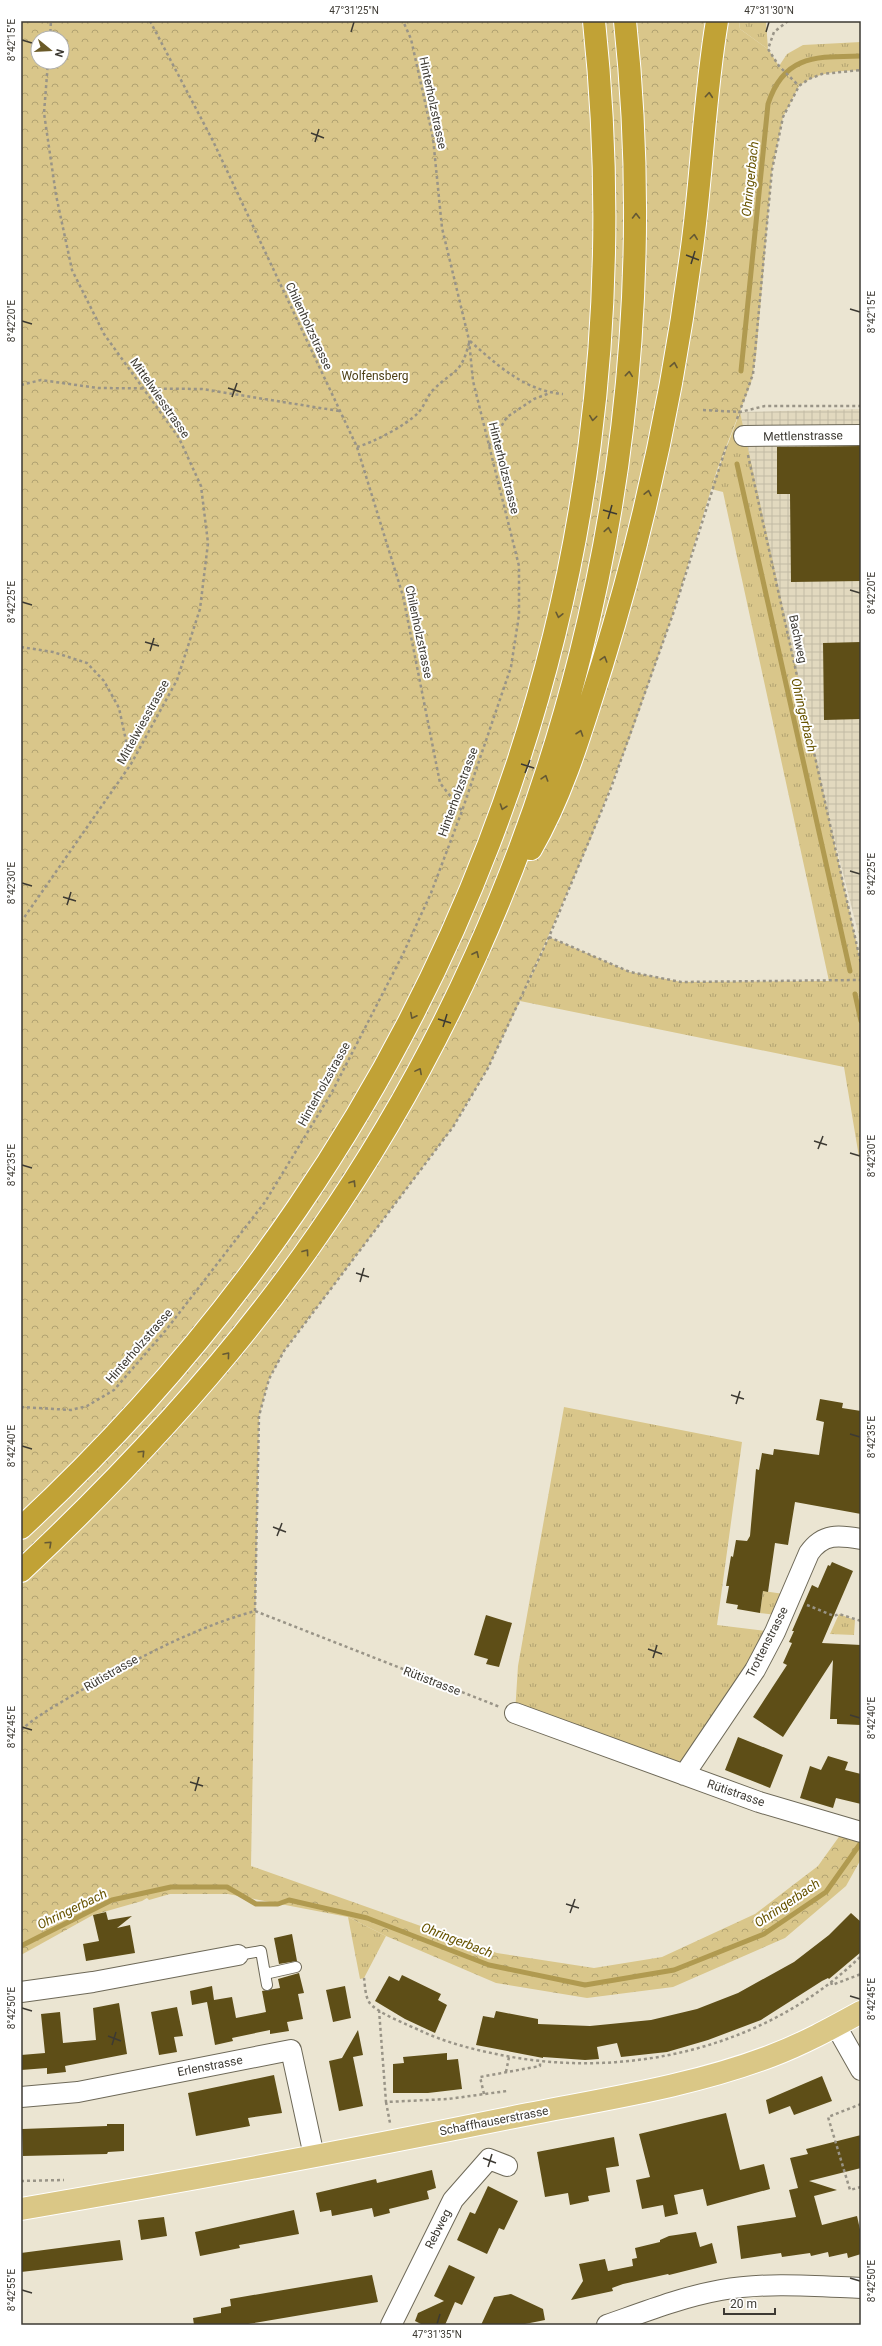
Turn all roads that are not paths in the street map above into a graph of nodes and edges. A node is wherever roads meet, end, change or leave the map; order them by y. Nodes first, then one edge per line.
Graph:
1 (594, 21) edge
2 (625, 21) edge
3 (716, 21) edge
4 (861, 435) edge
5 (744, 436) road end
6 (497, 907) junction
7 (21, 1528) edge
8 (861, 1539) edge
9 (21, 1571) edge
10 (515, 1713) road end
11 (684, 1774) junction
12 (861, 1832) edge
13 (238, 1955) joint
14 (296, 1967) dead end
15 (265, 1974) junction
16 (267, 1985) dead end
17 (21, 1992) edge
18 (861, 2012) edge
19 (836, 2026) junction
20 (861, 2070) edge
21 (21, 2097) edge
22 (314, 2156) junction
23 (507, 2166) dead end
24 (116, 2193) junction
25 (21, 2195) edge
26 (21, 2209) edge
27 (861, 2288) edge
28 (391, 2325) edge
29 (607, 2325) edge

1 -> 7 highway
6 -> 2 highway
6 -> 3 highway
4 - 5 street, Mettlenstrasse
9 -> 6 highway
8 - 11 street, Trottenstrasse
10 - 11 street, Rütistrasse
11 - 12 street, Rütistrasse
13 - 15 lane
13 - 17 street
14 - 15 lane
15 - 16 lane
18 - 19 main road, Schaffhauserstrasse
19 - 20 street
19 - 22 main road, Schaffhauserstrasse
21 - 22 street, Erlenstrasse
22 - 24 main road, Schaffhauserstrasse
23 - 28 street, Rebweg
24 - 25 main road, Schaffhauserstrasse
24 - 26 main road, Schaffhauserstrasse
27 - 29 street

